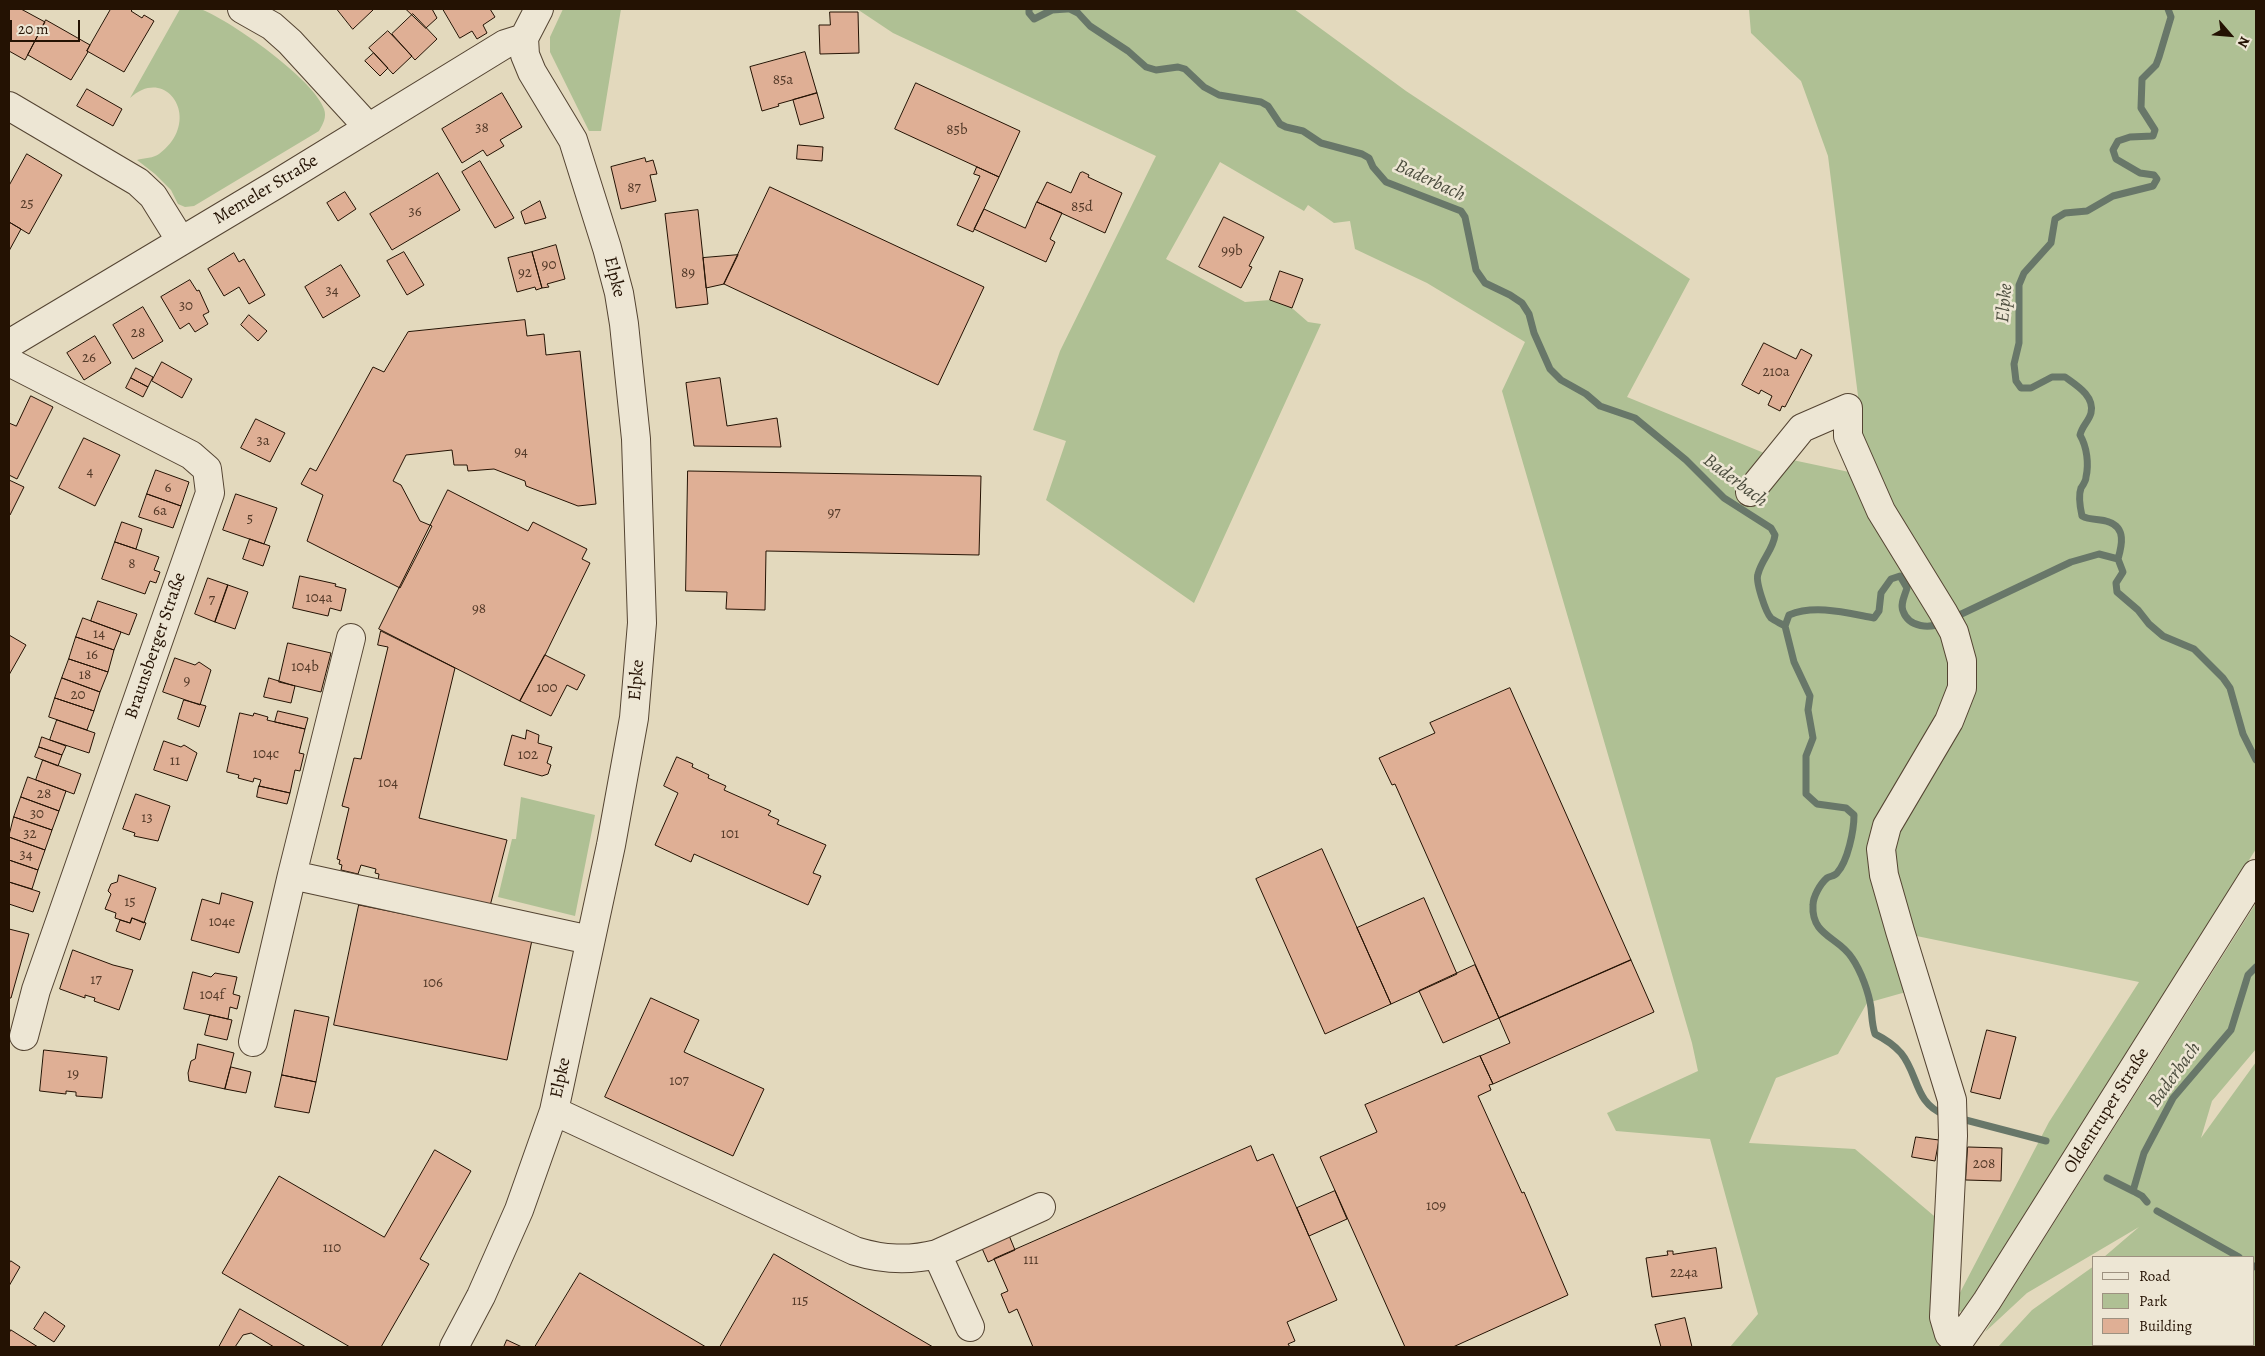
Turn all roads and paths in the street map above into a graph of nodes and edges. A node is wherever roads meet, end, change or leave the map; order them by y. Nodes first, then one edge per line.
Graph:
1 (242, 9) edge
2 (539, 9) edge
3 (524, 38) junction
4 (9, 106) edge
5 (368, 127) junction
6 (181, 241) junction
7 (9, 344) edge
8 (9, 362) edge
9 (1750, 492) dead end
10 (351, 638) dead end
11 (2256, 874) edge
12 (292, 875) junction
13 (590, 940) junction
14 (24, 1036) dead end
15 (253, 1042) dead end
16 (554, 1111) junction
17 (1041, 1207) dead end
18 (937, 1254) junction
19 (970, 1327) dead end
20 (1957, 1345) edge
21 (454, 1347) edge

1 - 5 street
2 - 3 street
3 - 5 street, Memeler Straße
3 - 13 street, Elpke
4 - 6 street
5 - 6 street, Memeler Straße
6 - 7 street, Memeler Straße
8 - 14 street, Braunsberger Straße
9 - 20 street
10 - 12 street
11 - 20 street, Oldentruper Straße
12 - 13 street
12 - 15 street
13 - 16 street, Elpke
16 - 18 street
16 - 21 street, Elpke
17 - 18 street
18 - 19 street

